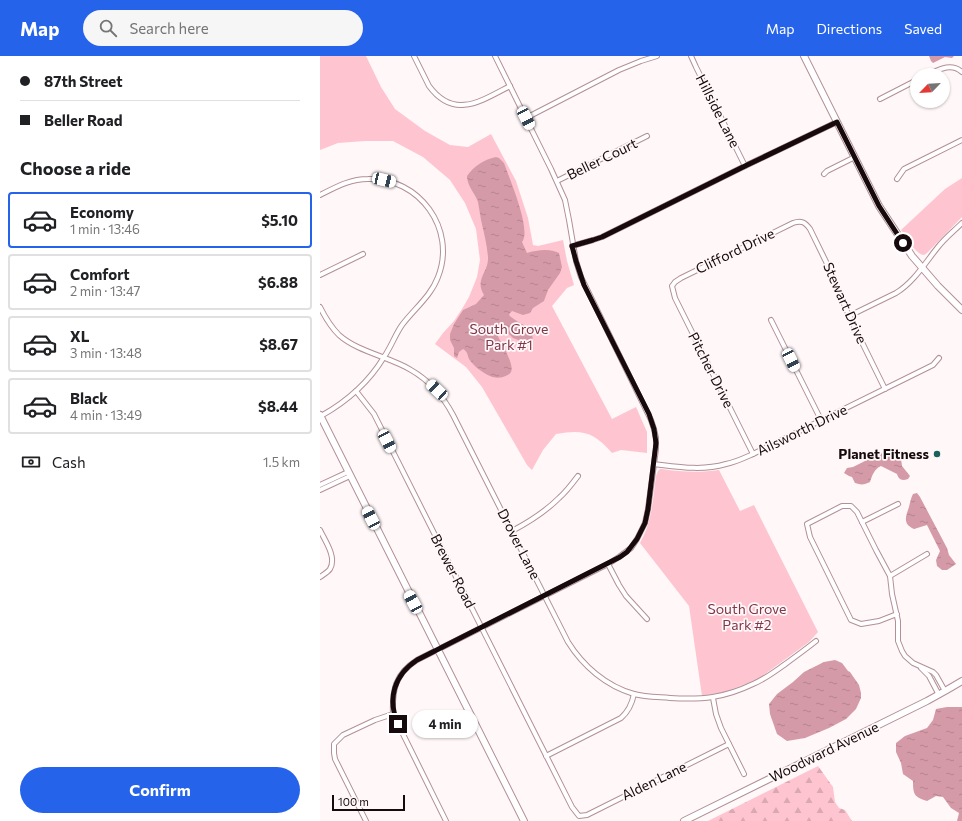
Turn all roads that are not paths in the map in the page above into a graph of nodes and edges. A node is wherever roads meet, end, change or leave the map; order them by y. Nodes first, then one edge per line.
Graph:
1 (414, 56) edge
2 (495, 56) edge
3 (658, 56) edge
4 (691, 56) edge
5 (804, 56) edge
6 (942, 68) edge
7 (962, 72) edge
8 (910, 84) edge
9 (510, 86) junction
10 (880, 99) dead end
11 (526, 118) junction
12 (837, 122) junction
13 (647, 136) dead end
14 (962, 140) edge
15 (855, 157) junction
16 (745, 166) junction
17 (824, 174) dead end
18 (896, 178) dead end
19 (557, 182) junction
20 (320, 195) edge
21 (800, 221) joint
22 (962, 223) edge
23 (572, 246) junction
24 (362, 254) dead end
25 (922, 267) junction
26 (320, 275) edge
27 (672, 286) joint
28 (320, 307) edge
29 (962, 310) edge
30 (849, 316) junction
31 (771, 320) dead end
32 (384, 358) junction
33 (939, 358) dead end
34 (885, 389) junction
35 (356, 391) junction
36 (320, 416) edge
37 (821, 420) junction
38 (753, 454) junction
39 (654, 464) junction
40 (349, 474) junction
41 (578, 476) dead end
42 (320, 485) edge
43 (320, 490) edge
44 (898, 504) dead end
45 (862, 522) junction
46 (320, 530) edge
47 (512, 531) junction
48 (927, 554) dead end
49 (608, 564) junction
50 (890, 576) junction
51 (320, 577) edge
52 (544, 596) junction
53 (897, 614) junction
54 (648, 619) dead end
55 (481, 627) junction
56 (816, 641) dead end
57 (438, 649) junction
58 (919, 666) junction
59 (962, 680) edge
60 (945, 691) junction
61 (634, 694) junction
62 (939, 695) junction
63 (713, 698) junction
64 (394, 714) junction
65 (729, 744) junction
66 (546, 756) junction
67 (744, 774) dead end
68 (579, 816) joint
69 (366, 821) edge
70 (446, 821) edge
71 (524, 821) edge
72 (684, 821) edge

1 - 9 street
2 - 9 street
3 - 11 street
4 - 16 street, Hillside Lane
5 - 12 main road
6 - 7 street
8 - 10 street
9 - 11 street
11 - 19 street
12 - 15 main road
12 - 16 street
13 - 19 street, Beller Court
14 - 18 street
15 - 17 street
15 - 25 main road
16 - 23 street
19 - 23 street
20 - 32 street
21 - 27 street, Clifford Drive
21 - 30 street, Stewart Drive
22 - 25 street
23 - 39 street
24 - 26 street
25 - 29 main road
25 - 30 street
27 - 38 street, Pitcher Drive
28 - 32 street, Drover Lane
30 - 34 street, Stewart Drive
31 - 37 street
32 - 35 street
32 - 47 street, Drover Lane
33 - 34 street, Ailsworth Drive
34 - 37 street, Ailsworth Drive
35 - 36 street
35 - 55 street, Brewer Road
36 - 40 main road
37 - 38 street, Ailsworth Drive
38 - 39 street, Ailsworth Drive
39 - 49 street
40 - 42 street
40 - 43 street
40 - 57 main road
41 - 47 street
44 - 45 street
45 - 50 street
45 - 53 street
46 - 51 street
47 - 52 street, Drover Lane
48 - 50 street
49 - 52 street
49 - 54 street
50 - 53 street
52 - 55 street
52 - 61 street, Drover Lane
53 - 58 street
55 - 57 street
55 - 66 street, Brewer Road
56 - 63 street, Drover Lane
57 - 64 street
57 - 71 main road
58 - 60 street
58 - 62 street
59 - 60 main road, Woodward Avenue
60 - 62 main road, Woodward Avenue
61 - 63 street, Drover Lane
61 - 66 street
62 - 72 main road, Woodward Avenue
63 - 65 street
64 - 69 street
64 - 70 street
65 - 67 street
65 - 68 street, Alden Lane
66 - 68 street, Brewer Road

